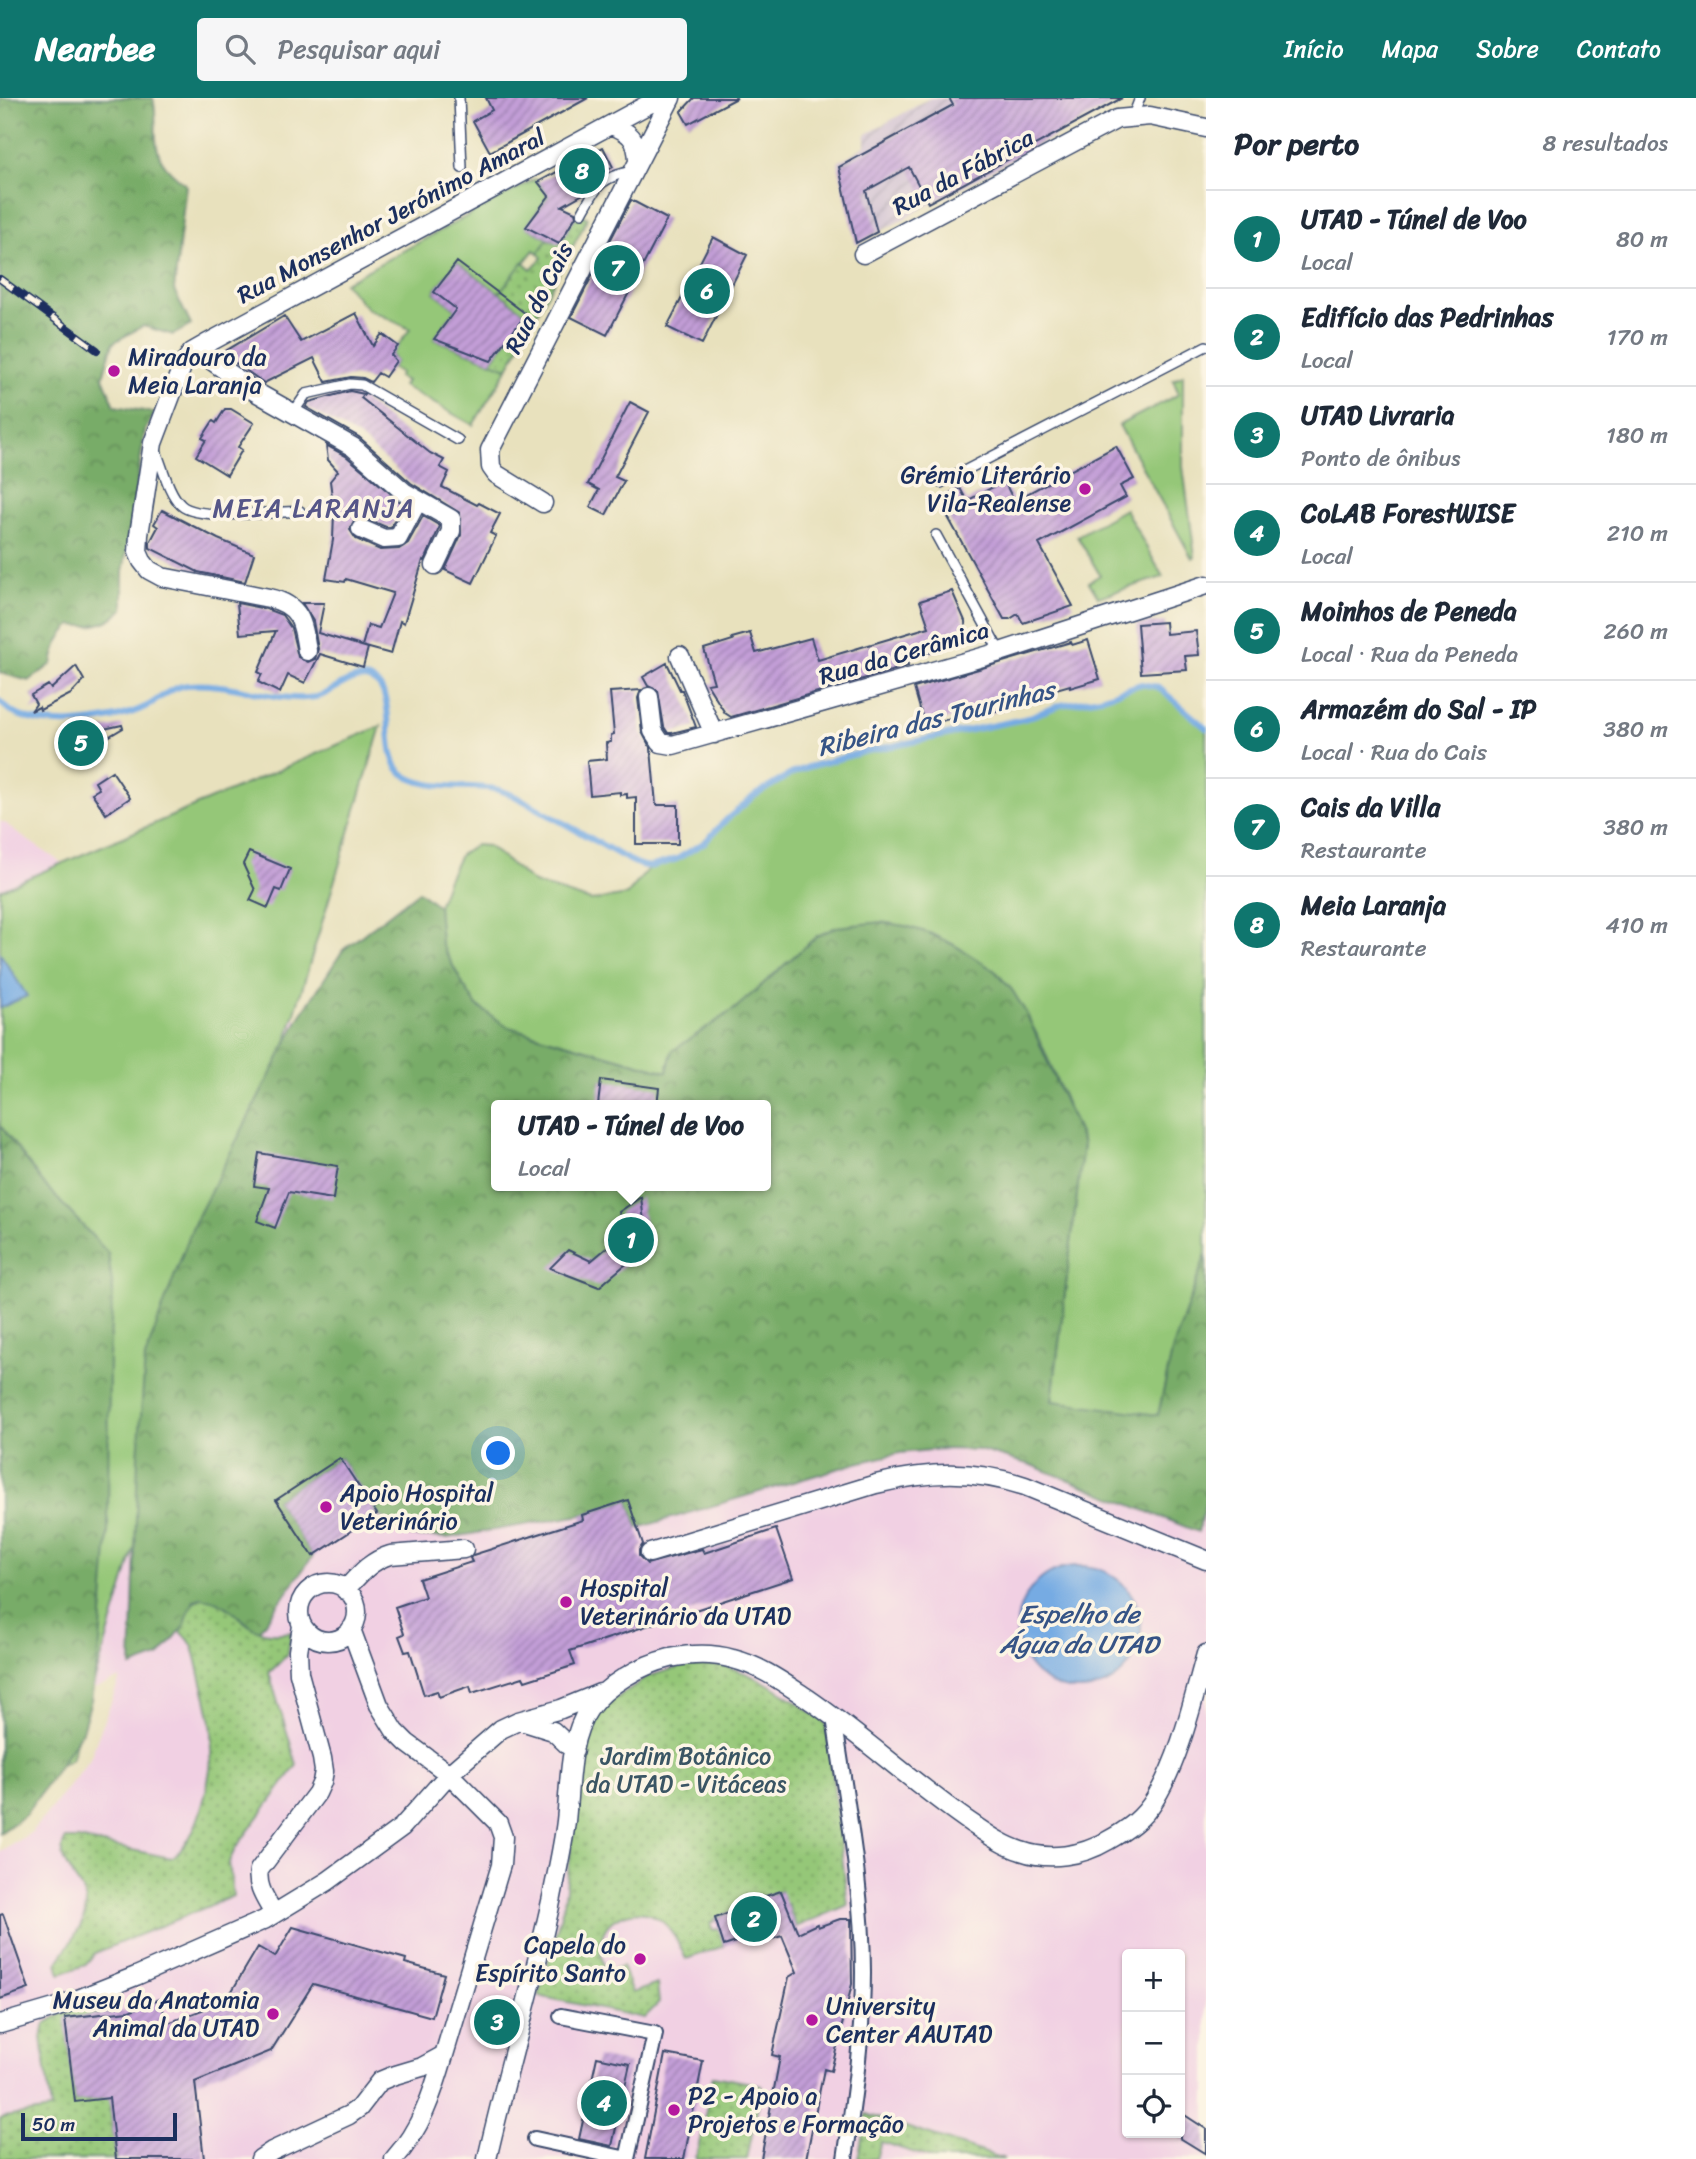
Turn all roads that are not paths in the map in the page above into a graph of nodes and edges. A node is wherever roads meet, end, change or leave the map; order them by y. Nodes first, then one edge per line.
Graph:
1 (459, 98) edge
2 (660, 98) edge
3 (671, 98) edge
4 (1140, 98) edge
5 (1133, 116) junction
6 (611, 125) junction
7 (1206, 128) edge
8 (635, 166) junction
9 (462, 168) dead end
10 (582, 213) dead end
11 (863, 254) dead end
12 (1206, 346) edge
13 (191, 355) junction
14 (293, 413) junction
15 (458, 440) dead end
16 (153, 443) junction
17 (941, 483) dead end
18 (418, 500) junction
19 (543, 503) dead end
20 (300, 511) dead end
21 (361, 529) dead end
22 (936, 535) dead end
23 (435, 565) dead end
24 (1206, 585) edge
25 (307, 650) dead end
26 (1000, 652) junction
27 (680, 656) dead end
28 (649, 697) dead end
29 (714, 734) junction
30 (464, 1549) dead end
31 (650, 1553) dead end
32 (1206, 1560) edge
33 (345, 1590) junction
34 (303, 1626) junction
35 (351, 1629) junction
36 (1206, 1654) edge
37 (608, 1690) junction
38 (834, 1717) junction
39 (518, 1721) junction
40 (574, 1751) junction
41 (449, 1774) junction
42 (274, 1914) junction
43 (561, 2016) dead end
44 (0, 2024) edge
45 (444, 2055) junction
46 (536, 2140) dead end
47 (260, 2159) edge
48 (394, 2159) edge
49 (487, 2159) edge
50 (845, 2159) edge

1 - 9 lane
2 - 6 street, Rua Monsenhor Jerónimo Amaral
3 - 8 street, Rua do Cais
4 - 5 lane
5 - 7 street, Rua da Fábrica
5 - 11 street, Rua da Fábrica
6 - 8 street
6 - 13 street, Rua Monsenhor Jerónimo Amaral
8 - 10 lane
8 - 19 street, Rua do Cais
12 - 17 lane
13 - 14 street
13 - 16 street
14 - 15 lane
14 - 18 street
16 - 20 lane
16 - 25 street
18 - 21 street
18 - 23 street
22 - 26 lane
24 - 26 street, Rua da Cerâmica
26 - 29 street, Rua da Cerâmica
27 - 29 street
28 - 29 street, Rua da Cerâmica
30 - 33 street
31 - 32 street
33 - 34 street
33 - 35 street
34 - 35 street
34 - 42 street
35 - 41 street
36 - 38 street
37 - 38 street
37 - 39 street
37 - 40 street
38 - 50 street
39 - 40 street
39 - 41 street
40 - 49 street
41 - 42 street
41 - 45 street
42 - 44 street
43 - 46 street
45 - 47 street
45 - 48 street

